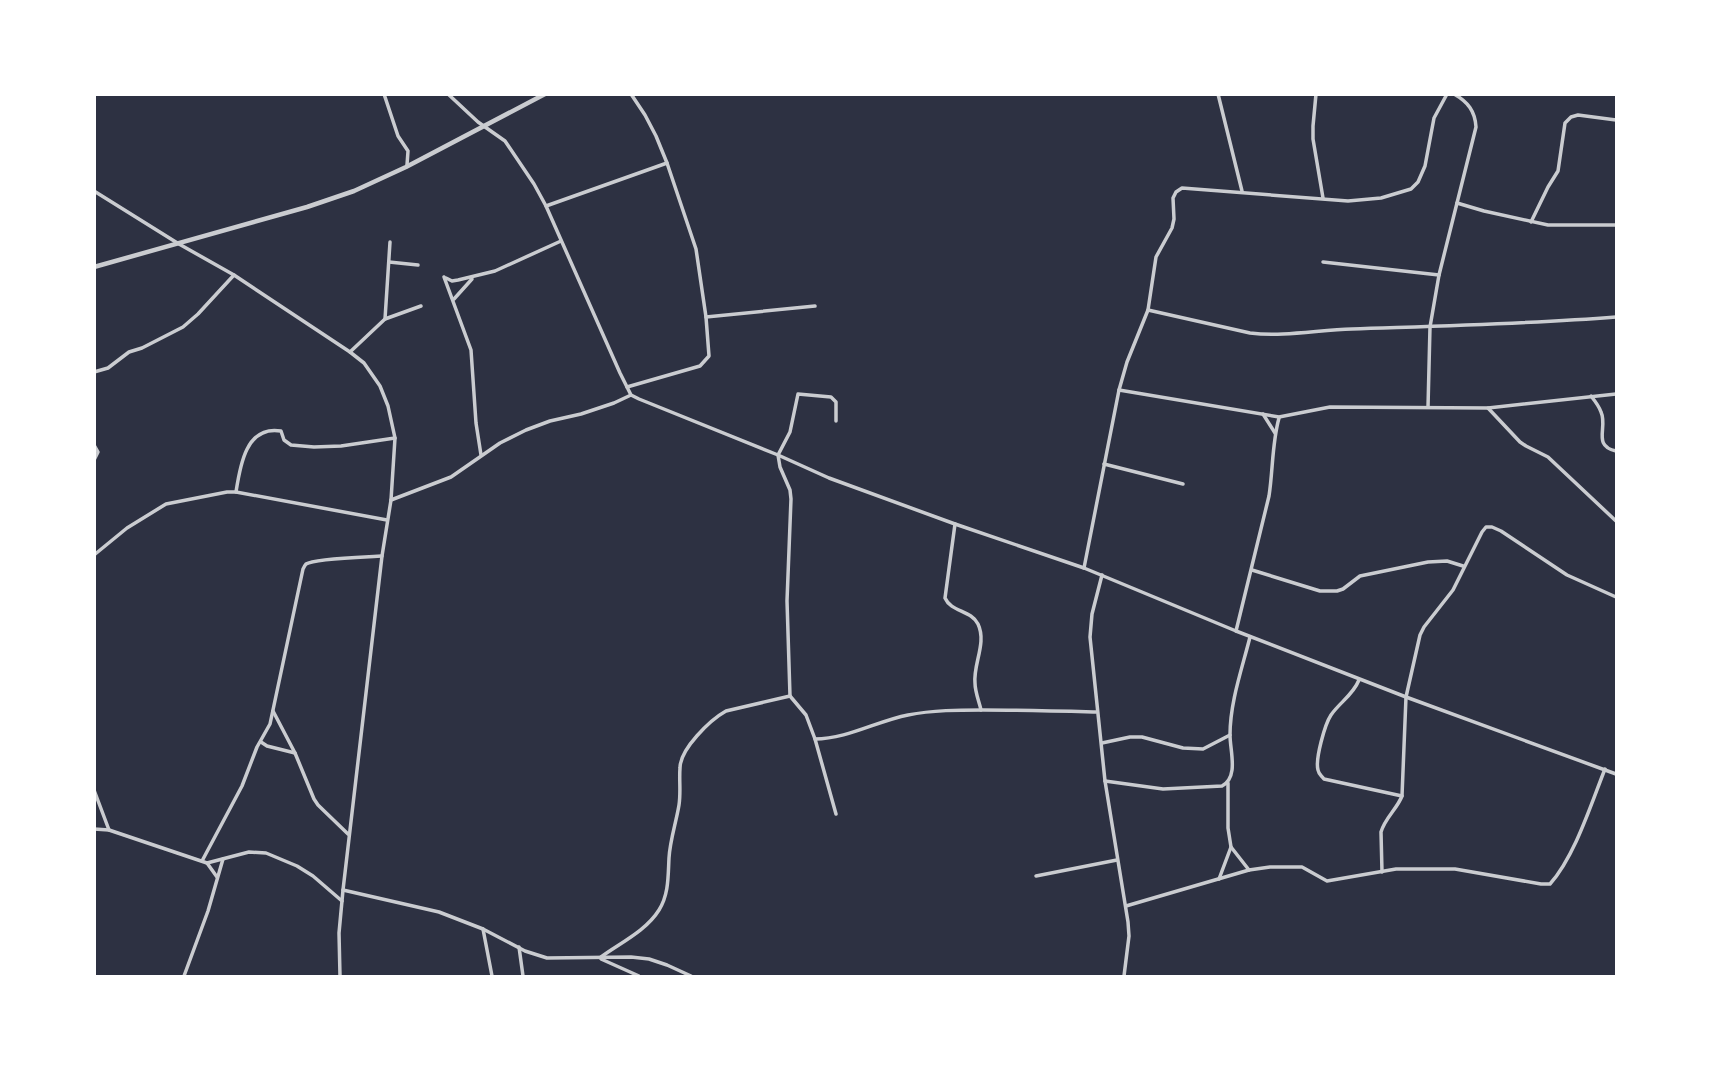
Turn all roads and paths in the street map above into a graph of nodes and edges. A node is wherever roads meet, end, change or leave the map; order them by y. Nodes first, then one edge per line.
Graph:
1 (384, 94) edge
2 (448, 94) edge
3 (545, 94) edge
4 (631, 94) edge
5 (1219, 94) edge
6 (1316, 94) edge
7 (1447, 94) edge
8 (1454, 94) edge
9 (1616, 120) edge
10 (485, 125) junction
11 (667, 163) junction
12 (406, 167) junction
13 (94, 191) edge
14 (1242, 191) junction
15 (1323, 198) junction
16 (1457, 203) junction
17 (546, 206) junction
18 (1531, 222) junction
19 (1616, 225) edge
20 (561, 241) junction
21 (390, 242) dead end
22 (179, 244) junction
23 (389, 262) junction
24 (1324, 262) dead end
25 (418, 265) dead end
26 (94, 267) edge
27 (234, 275) junction
28 (1439, 275) junction
29 (473, 277) junction
30 (453, 300) junction
31 (421, 306) dead end
32 (815, 306) dead end
33 (1148, 310) junction
34 (706, 317) junction
35 (1616, 317) edge
36 (385, 319) junction
37 (1430, 327) junction
38 (350, 352) junction
39 (94, 372) edge
40 (627, 387) junction
41 (1119, 390) junction
42 (1616, 394) edge
43 (631, 395) junction
44 (1591, 397) junction
45 (1429, 407) junction
46 (1488, 408) junction
47 (1263, 414) junction
48 (1279, 417) junction
49 (836, 421) dead end
50 (1275, 433) junction
51 (395, 438) junction
52 (94, 445) edge
53 (1616, 451) edge
54 (778, 455) junction
55 (481, 456) junction
56 (94, 460) edge
57 (1104, 464) junction
58 (1183, 484) dead end
59 (236, 492) junction
60 (391, 499) junction
61 (387, 520) junction
62 (1616, 521) edge
63 (955, 524) junction
64 (94, 555) edge
65 (382, 556) junction
66 (1464, 566) junction
67 (1084, 568) junction
68 (1252, 570) junction
69 (1102, 575) junction
70 (1616, 597) edge
71 (1236, 631) junction
72 (1250, 636) junction
73 (1360, 679) junction
74 (790, 696) junction
75 (1406, 697) junction
76 (272, 709) junction
77 (981, 710) junction
78 (1097, 712) junction
79 (1230, 735) junction
80 (815, 739) junction
81 (261, 742) junction
82 (1101, 743) junction
83 (295, 753) junction
84 (1605, 769) junction
85 (1616, 774) edge
86 (1105, 781) junction
87 (1228, 783) junction
88 (94, 790) edge
89 (1402, 796) junction
90 (836, 814) dead end
91 (94, 830) edge
92 (109, 830) junction
93 (349, 835) junction
94 (1231, 847) junction
95 (223, 859) junction
96 (1117, 860) junction
97 (205, 862) junction
98 (1249, 870) junction
99 (1382, 872) junction
100 (1036, 876) dead end
101 (217, 877) junction
102 (1219, 879) junction
103 (343, 890) junction
104 (342, 901) junction
105 (1126, 906) junction
106 (483, 929) junction
107 (519, 947) junction
108 (599, 958) junction
109 (184, 976) edge
110 (340, 976) edge
111 (492, 976) edge
112 (523, 976) edge
113 (639, 976) edge
114 (691, 976) edge
115 (1124, 976) edge

1 - 12 street
2 - 10 street
3 - 10 street
4 - 11 street
5 - 14 street
6 - 15 street
7 - 15 street
8 - 16 street
9 - 18 street
10 - 12 street
10 - 17 street
11 - 17 street
11 - 34 street
12 - 22 street
13 - 22 street
14 - 15 street
14 - 33 street
16 - 18 street
16 - 28 street
17 - 20 street
18 - 19 street
20 - 29 street
20 - 40 street
21 - 23 street
22 - 26 street
22 - 27 street
23 - 25 street
23 - 36 street
24 - 28 street
27 - 38 street
27 - 39 street
28 - 37 street
29 - 30 street
29 - 30 street
30 - 55 street
31 - 36 street
32 - 34 street
33 - 37 street
33 - 41 street
34 - 40 street
35 - 37 street
36 - 38 street
37 - 45 street
38 - 51 street
40 - 43 street
41 - 47 street
41 - 57 street
42 - 44 street
43 - 54 street
43 - 55 street
44 - 46 street
44 - 53 street
45 - 46 street
45 - 48 street
46 - 62 street
47 - 48 street
47 - 50 street
48 - 50 street
49 - 54 street
50 - 68 street
51 - 59 street
51 - 60 street
52 - 56 street
54 - 63 street
54 - 74 street
55 - 60 street
57 - 58 street
57 - 67 street
59 - 61 street
59 - 64 street
60 - 61 street
61 - 65 street
63 - 67 street
63 - 77 street
65 - 76 street
65 - 93 street
66 - 68 street
66 - 70 street
66 - 75 street
67 - 69 street
68 - 71 street
69 - 71 street
69 - 78 street
71 - 72 street
72 - 73 street
72 - 79 street
73 - 75 street
73 - 89 street
74 - 80 street
74 - 108 street
75 - 84 street
75 - 89 street
76 - 81 street
76 - 83 street
77 - 78 street
77 - 80 street
78 - 82 street
79 - 82 street
79 - 87 street
80 - 90 street
81 - 83 street
81 - 97 street
82 - 86 street
83 - 93 street
84 - 85 street
84 - 99 street
86 - 87 street
86 - 96 street
87 - 94 street
88 - 92 street
89 - 99 street
91 - 92 street
92 - 97 street
93 - 103 street
94 - 98 street
94 - 102 street
95 - 97 street
95 - 101 street
95 - 104 street
96 - 100 street
96 - 105 street
97 - 101 street
98 - 99 street
98 - 102 street
101 - 109 street
102 - 105 street
103 - 104 street
103 - 106 street
104 - 110 street
105 - 115 street
106 - 107 street
106 - 111 street
107 - 108 street
107 - 112 street
108 - 113 street
108 - 114 street

